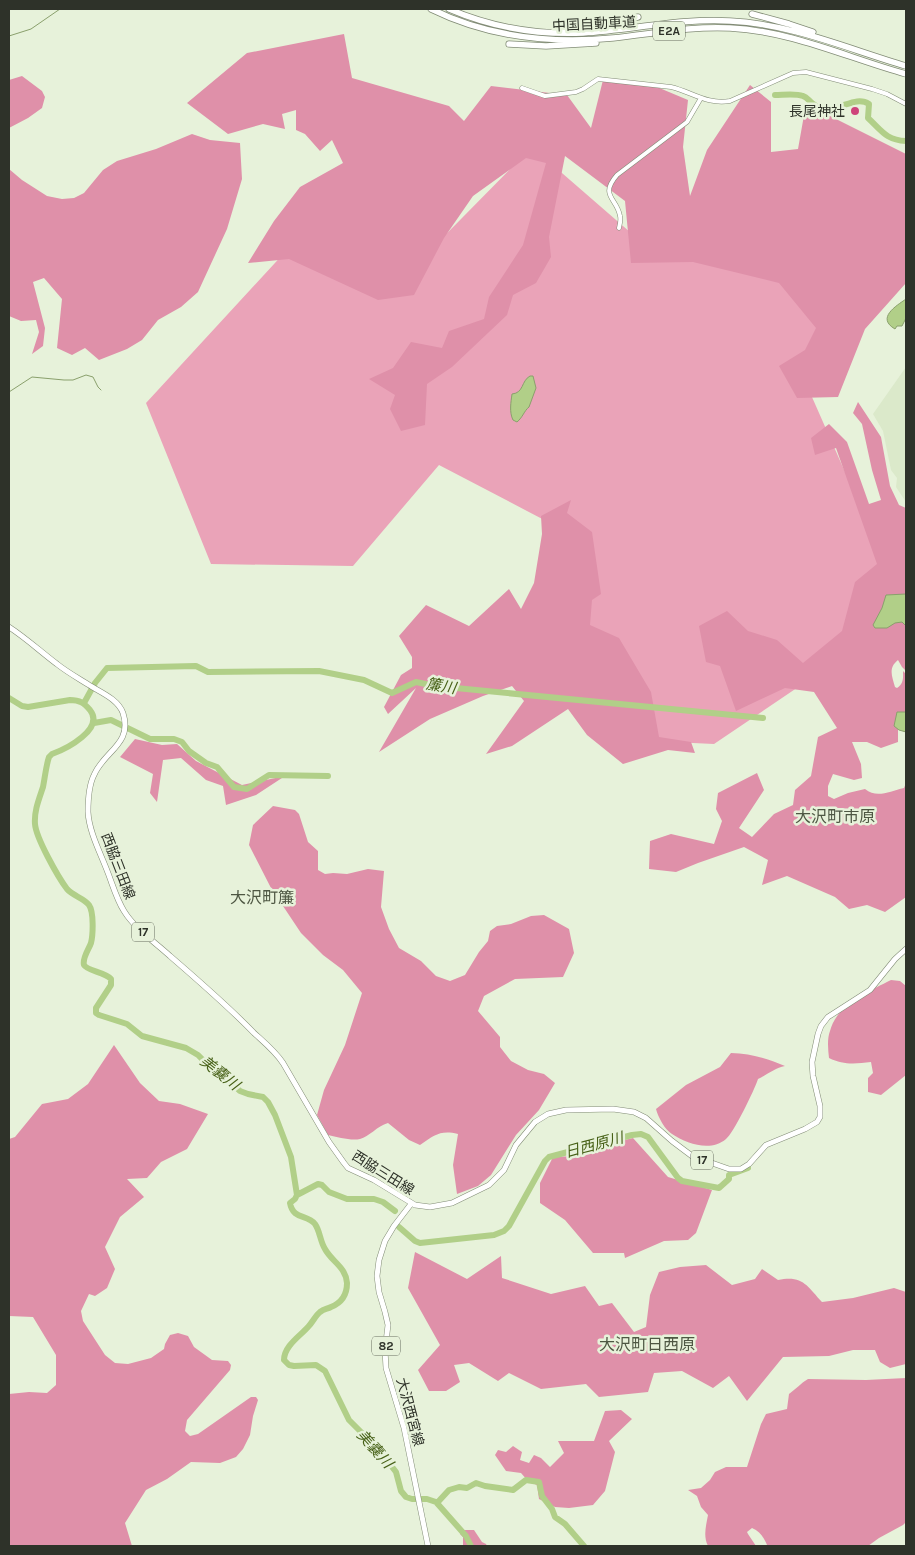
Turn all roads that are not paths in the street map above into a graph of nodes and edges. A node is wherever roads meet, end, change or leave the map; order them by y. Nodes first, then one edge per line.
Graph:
1 (431, 9) edge
2 (450, 9) edge
3 (752, 14) dead end
4 (638, 17) dead end
5 (518, 29) junction
6 (650, 33) junction
7 (509, 44) dead end
8 (849, 48) junction
9 (906, 66) edge
10 (906, 74) edge
11 (522, 88) dead end
12 (701, 98) junction
13 (906, 104) edge
14 (619, 228) dead end
15 (9, 627) edge
16 (906, 949) edge
17 (411, 1204) junction
18 (428, 1546) edge

1 - 6 highway, 中国自動車道 / E2A
2 - 5 highway, 中国自動車道 / E2A
3 - 8 highway
4 - 5 highway
5 - 8 highway, 中国自動車道 / E2A
6 - 7 highway
6 - 10 highway, 中国自動車道 / E2A
8 - 9 highway, 中国自動車道 / E2A
11 - 12 street
12 - 13 street
12 - 14 street
15 - 17 main road, 西脇三田線 / 17
16 - 17 main road, 西脇三田線 / 17
17 - 18 main road, 大沢西宮線 / 82

